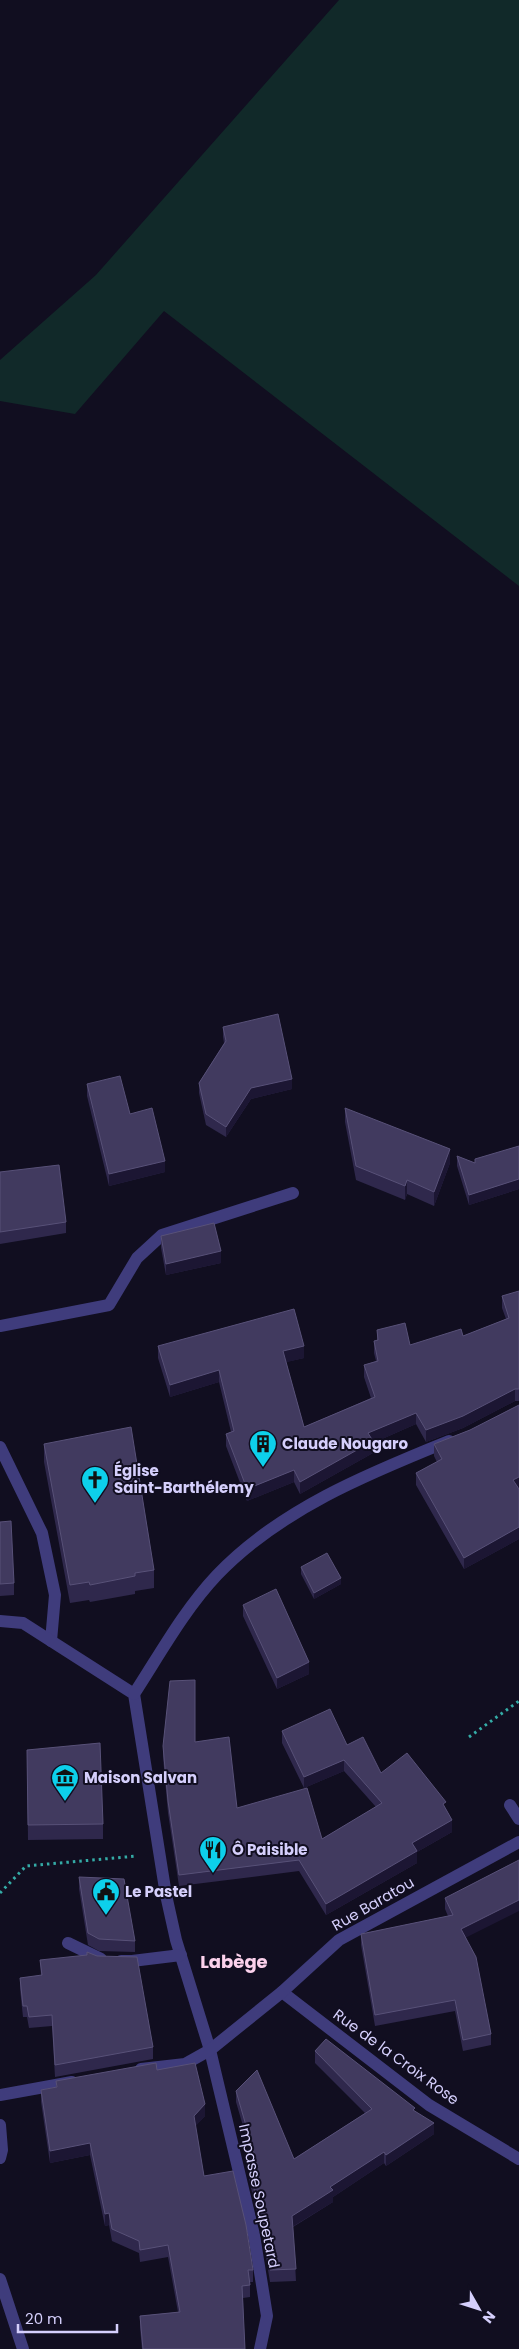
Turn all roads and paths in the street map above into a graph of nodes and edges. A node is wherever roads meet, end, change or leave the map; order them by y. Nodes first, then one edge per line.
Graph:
1 (292, 1193) dead end
2 (0, 1326) edge
3 (457, 1438) edge
4 (0, 1447) edge
5 (0, 1621) edge
6 (51, 1641) junction
7 (134, 1694) junction
8 (519, 1701) edge
9 (469, 1737) dead end
10 (510, 1805) dead end
11 (519, 1819) edge
12 (519, 1842) edge
13 (160, 1854) junction
14 (0, 1894) edge
15 (68, 1943) dead end
16 (181, 1955) junction
17 (282, 1992) junction
18 (210, 2050) junction
19 (125, 2072) edge
20 (86, 2079) edge
21 (0, 2095) edge
22 (0, 2125) edge
23 (0, 2158) edge
24 (519, 2159) edge
25 (0, 2279) edge
26 (23, 2349) edge
27 (260, 2349) edge

1 - 2 street
3 - 7 street
4 - 6 street
5 - 6 street
6 - 7 street
7 - 13 street, Impasse Soupetard
8 - 9 path
10 - 11 street
12 - 17 street, Rue Baratou
13 - 14 path
13 - 16 street, Impasse Soupetard
15 - 16 street
16 - 18 street, Impasse Soupetard
17 - 18 street, Rue Baratou
17 - 24 street, Rue de la Croix Rose
18 - 19 street, Rue Baratou
18 - 27 street, Impasse Soupetard
20 - 21 street
22 - 23 street
25 - 26 street

